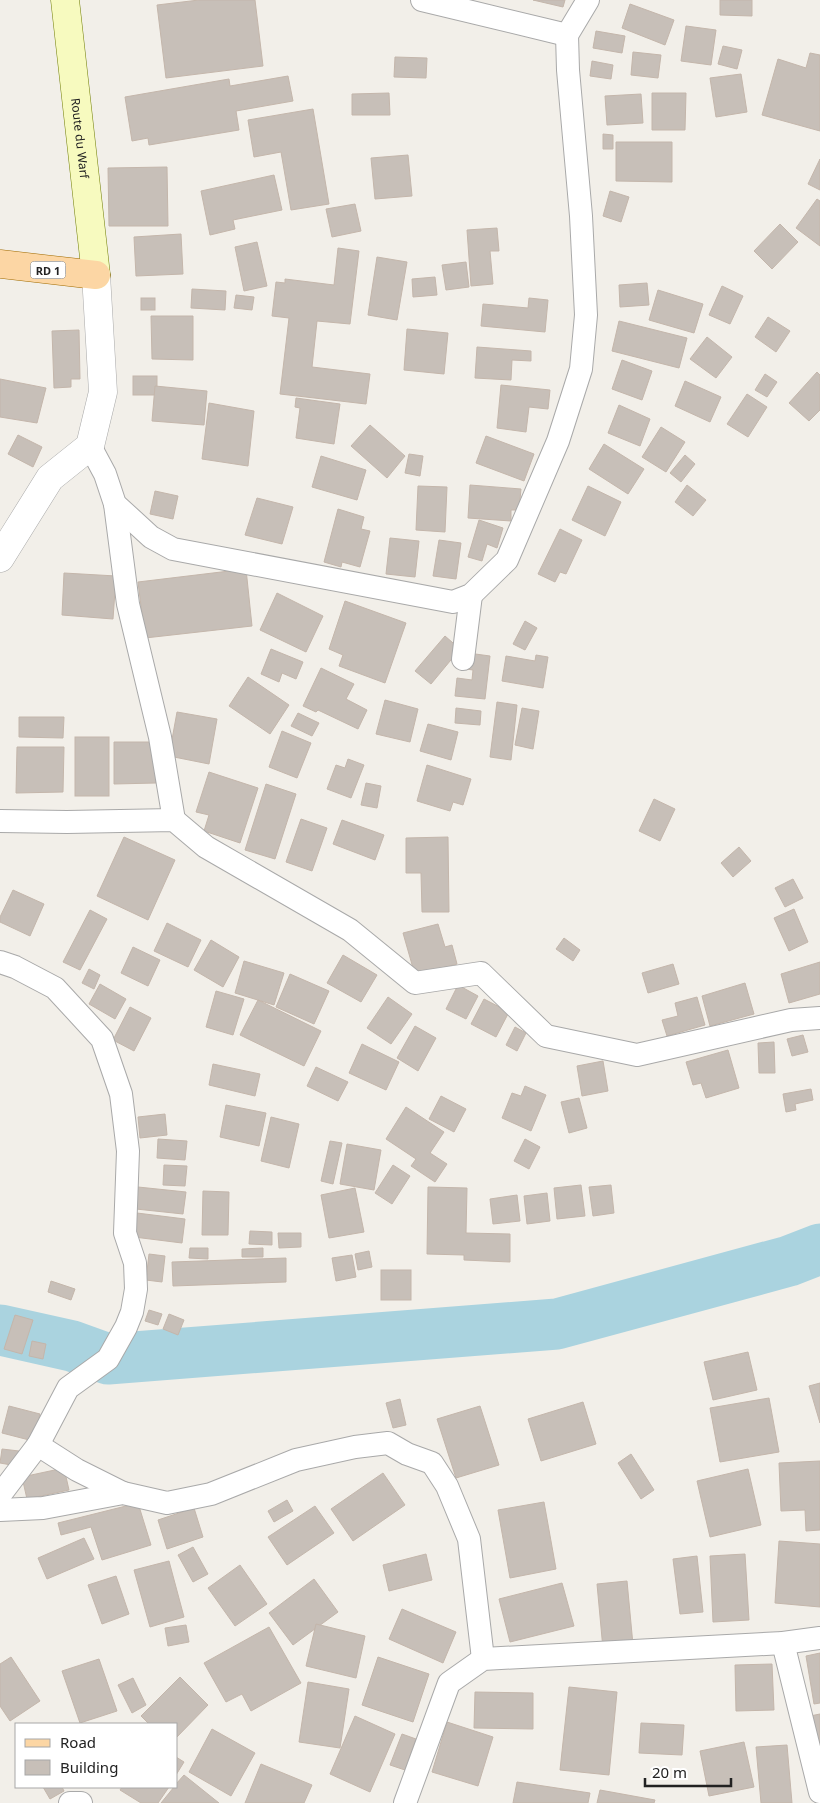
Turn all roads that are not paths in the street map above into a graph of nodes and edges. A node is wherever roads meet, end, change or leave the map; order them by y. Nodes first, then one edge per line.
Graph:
1 (64, 0) edge
2 (422, 0) edge
3 (588, 0) edge
4 (567, 35) junction
5 (0, 264) edge
6 (96, 275) junction
7 (90, 446) junction
8 (115, 504) junction
9 (0, 558) edge
10 (471, 594) junction
11 (463, 659) dead end
12 (174, 820) junction
13 (0, 821) edge
14 (0, 962) edge
15 (820, 1018) edge
16 (38, 1445) junction
17 (123, 1493) junction
18 (0, 1495) edge
19 (0, 1510) edge
20 (820, 1638) edge
21 (783, 1643) junction
22 (483, 1659) junction
23 (820, 1792) edge
24 (70, 1803) edge
25 (81, 1803) edge
26 (404, 1803) edge

1 - 6 main road, Route du Warf
2 - 4 street
3 - 4 street
4 - 10 street
5 - 6 main road, RD 1
6 - 7 street
7 - 8 street
7 - 9 street
8 - 10 street
8 - 12 street
10 - 11 street
12 - 13 street
12 - 15 street
14 - 16 street
16 - 17 street
16 - 18 street
17 - 19 street
17 - 22 street
20 - 21 street
21 - 22 street
21 - 23 street
22 - 26 street
24 - 25 street

